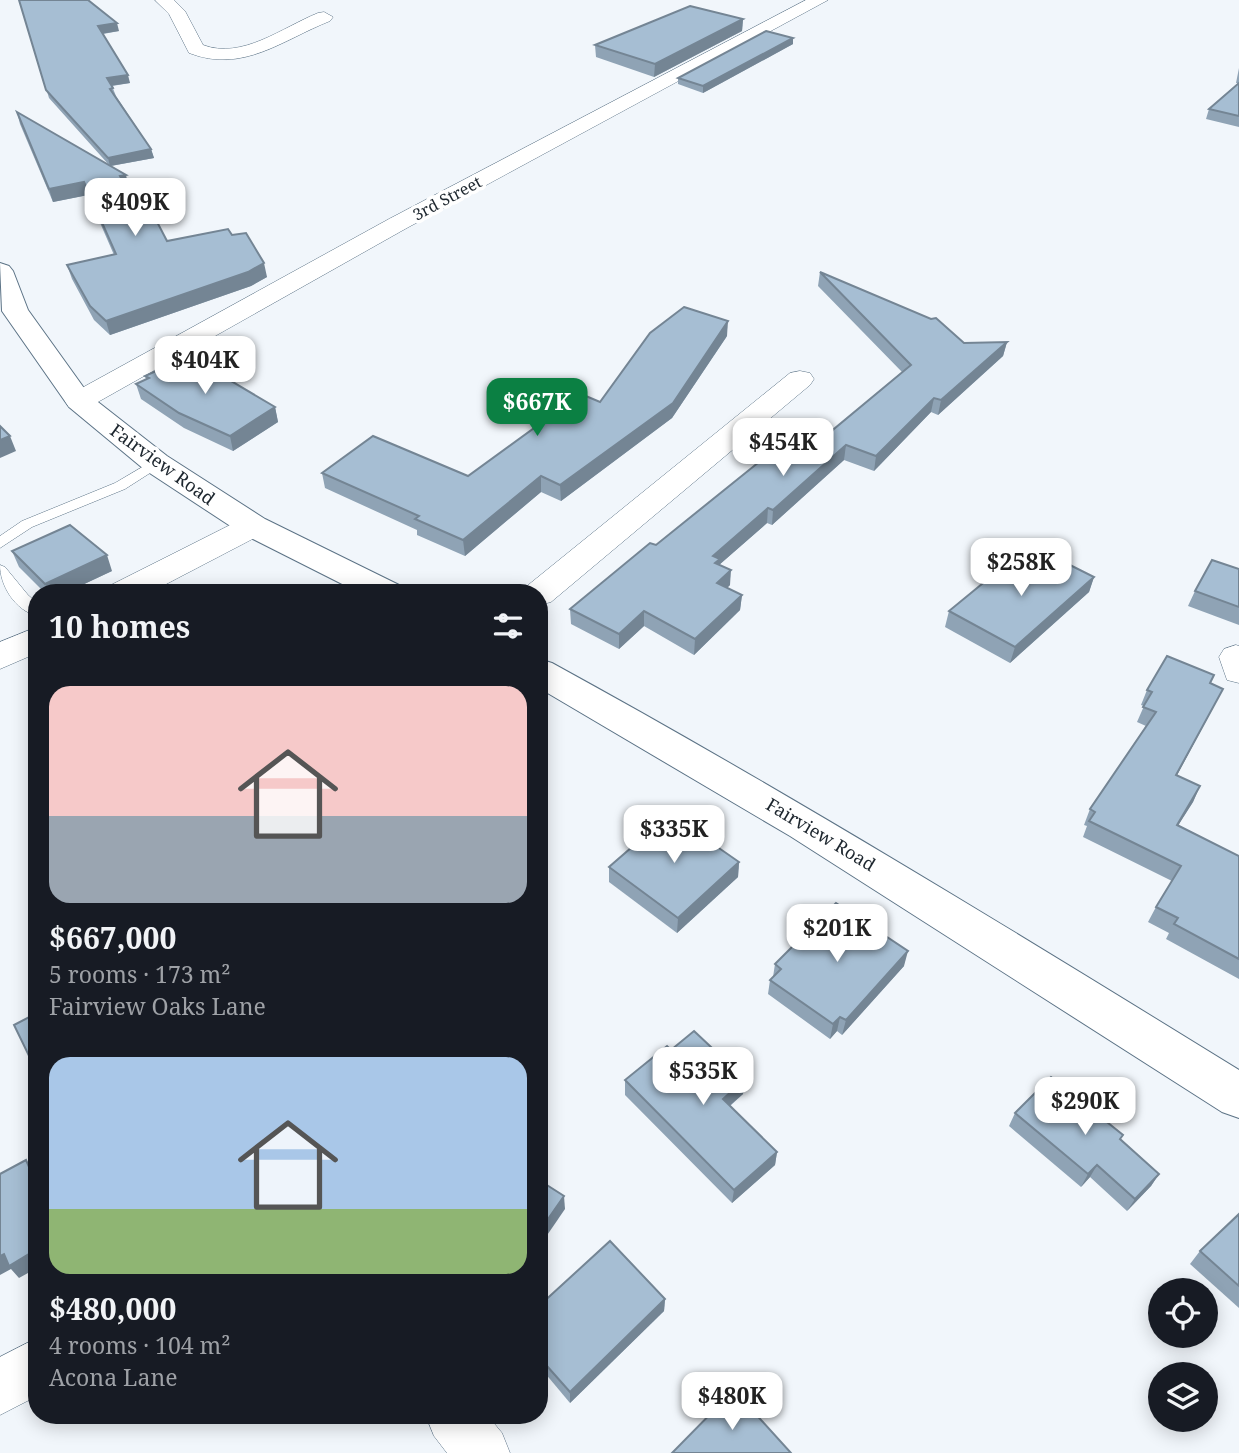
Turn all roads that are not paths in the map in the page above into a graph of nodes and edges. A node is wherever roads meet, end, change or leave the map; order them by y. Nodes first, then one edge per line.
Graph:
1 (164, 0) edge
2 (819, 0) edge
3 (324, 17) dead end
4 (0, 271) edge
5 (800, 379) dead end
6 (79, 401) junction
7 (156, 463) junction
8 (253, 526) junction
9 (0, 543) edge
10 (0, 570) edge
11 (140, 584) edge
12 (369, 584) edge
13 (548, 587) edge
14 (28, 604) edge
15 (28, 643) edge
16 (0, 657) edge
17 (548, 677) edge
18 (1239, 1096) edge
19 (28, 1371) edge
20 (0, 1388) edge
21 (460, 1424) edge
22 (482, 1453) edge

1 - 3 street
2 - 6 street, 3rd Street
4 - 6 main road, Fairview Road
5 - 13 street
6 - 7 main road, Fairview Road
7 - 8 main road, Fairview Road
7 - 9 lane
8 - 11 street
8 - 12 main road, Fairview Road
10 - 14 lane
15 - 16 street
17 - 18 main road, Fairview Road
19 - 20 street
21 - 22 street

